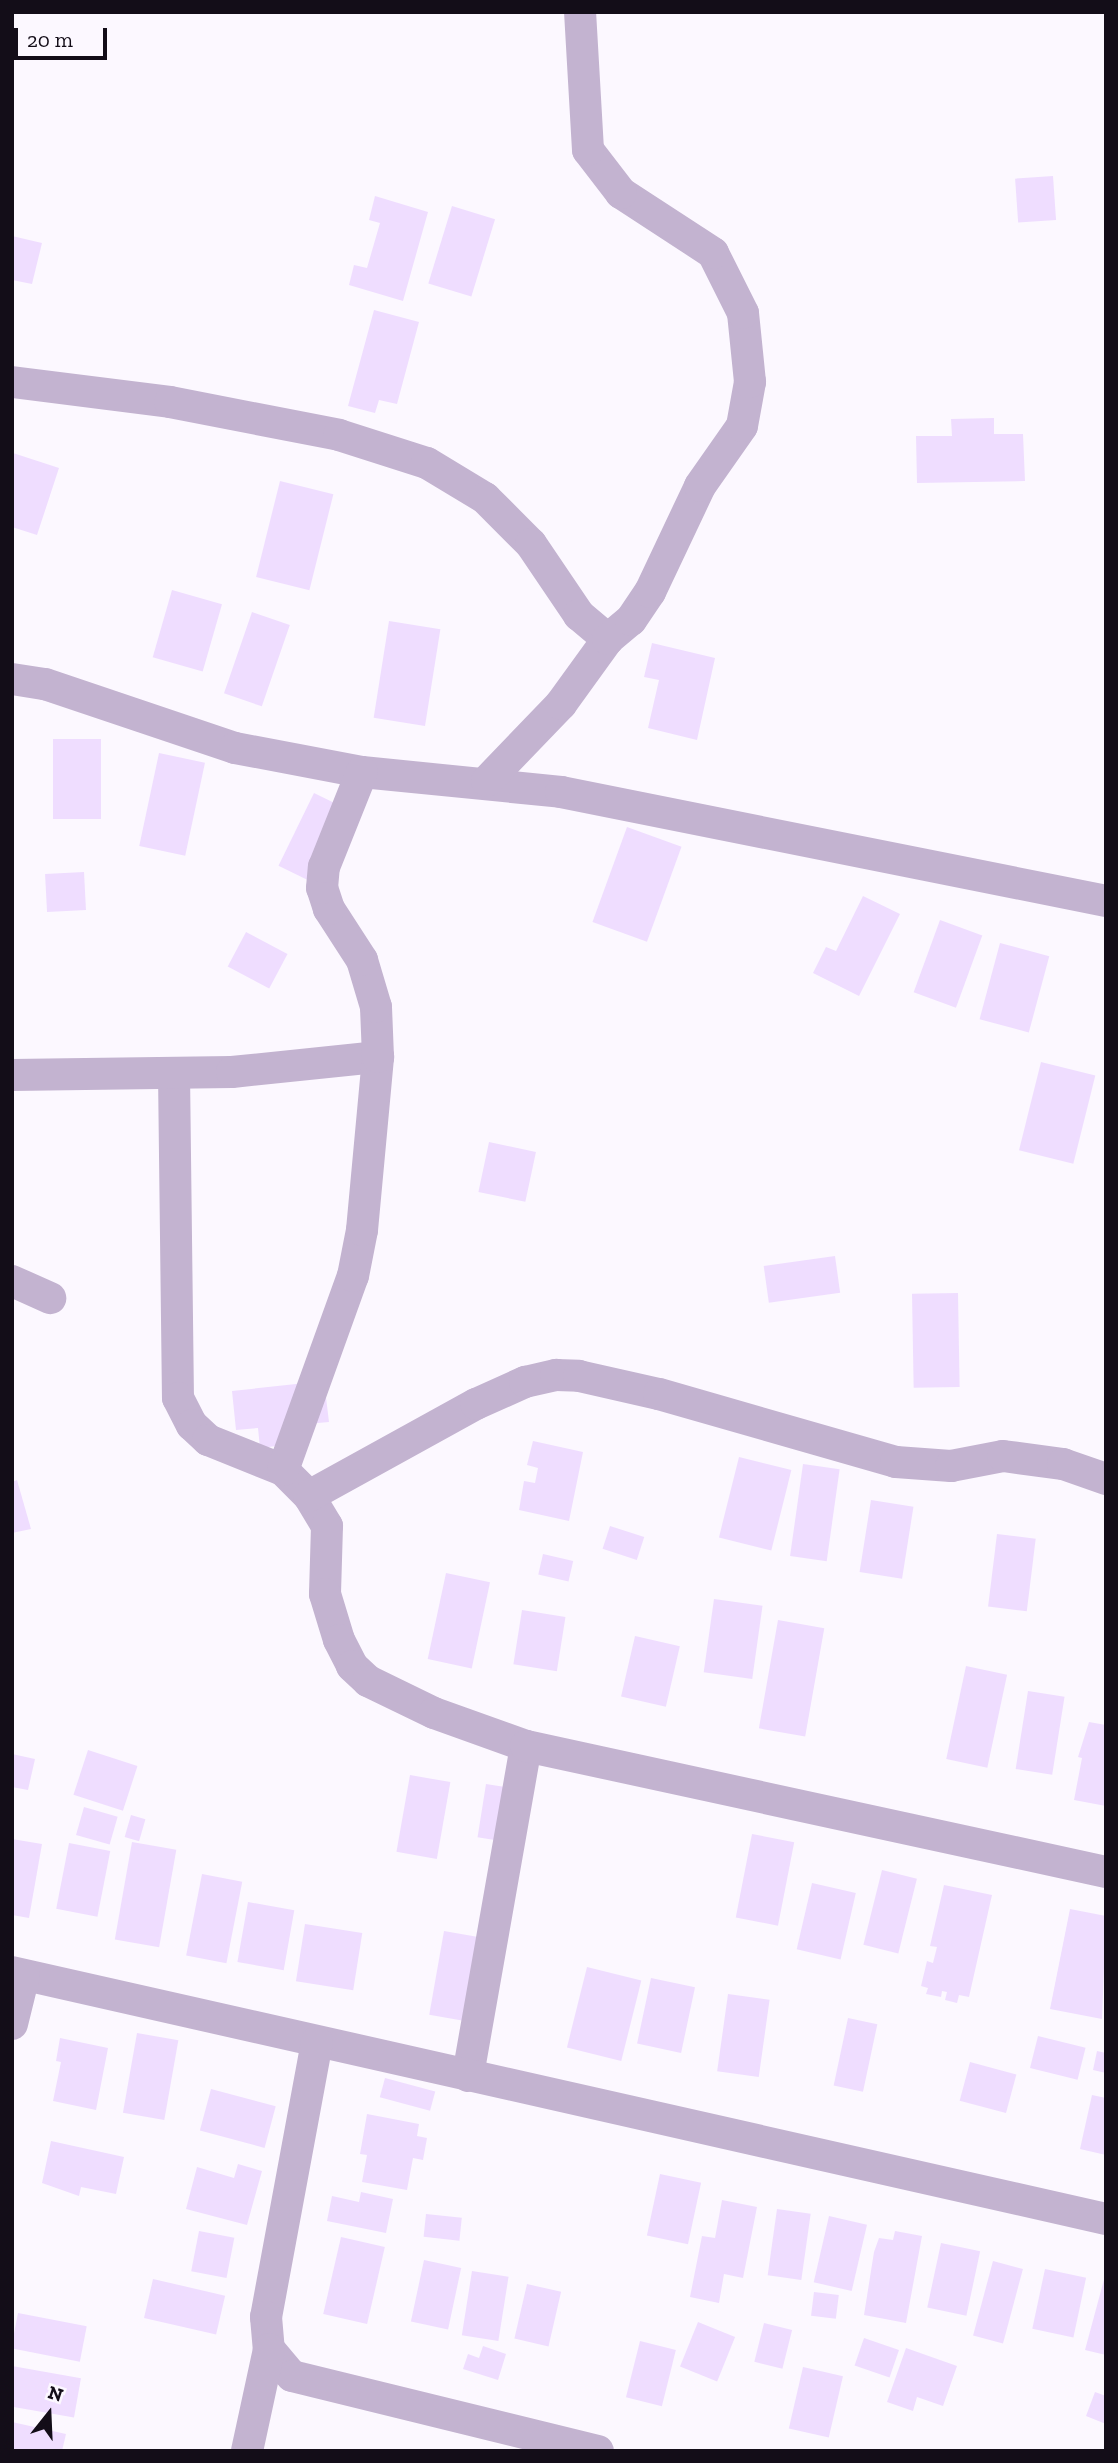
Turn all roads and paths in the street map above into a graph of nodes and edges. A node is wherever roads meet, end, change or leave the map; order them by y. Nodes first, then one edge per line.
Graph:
1 (580, 12) edge
2 (12, 382) edge
3 (608, 639) junction
4 (12, 679) edge
5 (362, 772) junction
6 (487, 781) junction
7 (1106, 901) edge
8 (378, 1056) junction
9 (174, 1073) junction
10 (12, 1075) edge
11 (12, 1281) edge
12 (50, 1298) dead end
13 (283, 1470) junction
14 (1106, 1479) edge
15 (309, 1496) junction
16 (526, 1746) junction
17 (1106, 1872) edge
18 (18, 1973) edge
19 (12, 2024) edge
20 (317, 2042) junction
21 (468, 2076) junction
22 (1106, 2219) edge
23 (270, 2349) junction
24 (247, 2451) edge
25 (598, 2451) edge

1 - 3 street
2 - 3 street
3 - 6 street
4 - 5 street
5 - 6 street
5 - 8 street
6 - 7 street
8 - 9 street
8 - 13 street
9 - 10 street
9 - 13 street
11 - 12 street
13 - 15 street
14 - 15 street
15 - 16 street
16 - 17 street
16 - 21 street
18 - 19 street
18 - 20 street
20 - 21 street
20 - 23 street
21 - 22 street
23 - 24 street
23 - 25 street

